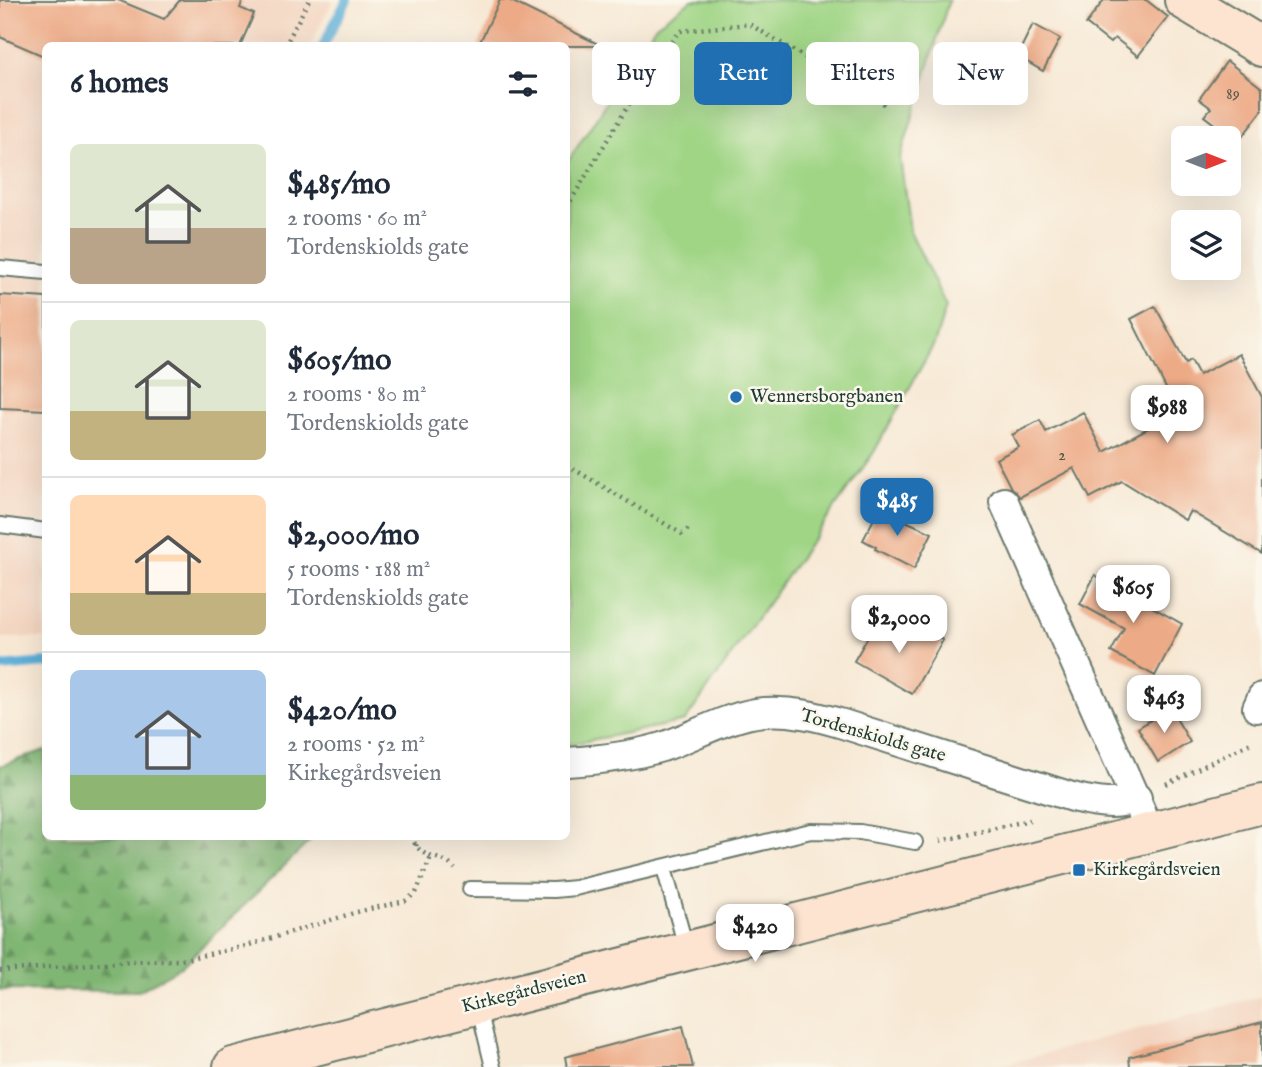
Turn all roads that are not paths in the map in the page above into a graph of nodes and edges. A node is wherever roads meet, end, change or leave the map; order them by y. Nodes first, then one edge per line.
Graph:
1 (1184, 0) edge
2 (1262, 47) edge
3 (0, 268) edge
4 (42, 272) edge
5 (1004, 502) dead end
6 (0, 525) edge
7 (42, 530) edge
8 (570, 762) edge
9 (1259, 809) edge
10 (1143, 816) junction
11 (915, 842) road end
12 (664, 868) junction
13 (470, 889) road end
14 (687, 951) junction
15 (478, 1004) junction
16 (233, 1067) edge
17 (493, 1067) edge

1 - 2 street
3 - 4 lane
5 - 10 street
6 - 7 lane
8 - 10 street, Tordenskiolds gate
9 - 10 street, Kirkegårdsveien
10 - 14 street, Kirkegårdsveien
11 - 12 lane
12 - 13 lane
12 - 14 lane
14 - 15 street, Kirkegårdsveien
15 - 16 street, Kirkegårdsveien
15 - 17 lane

